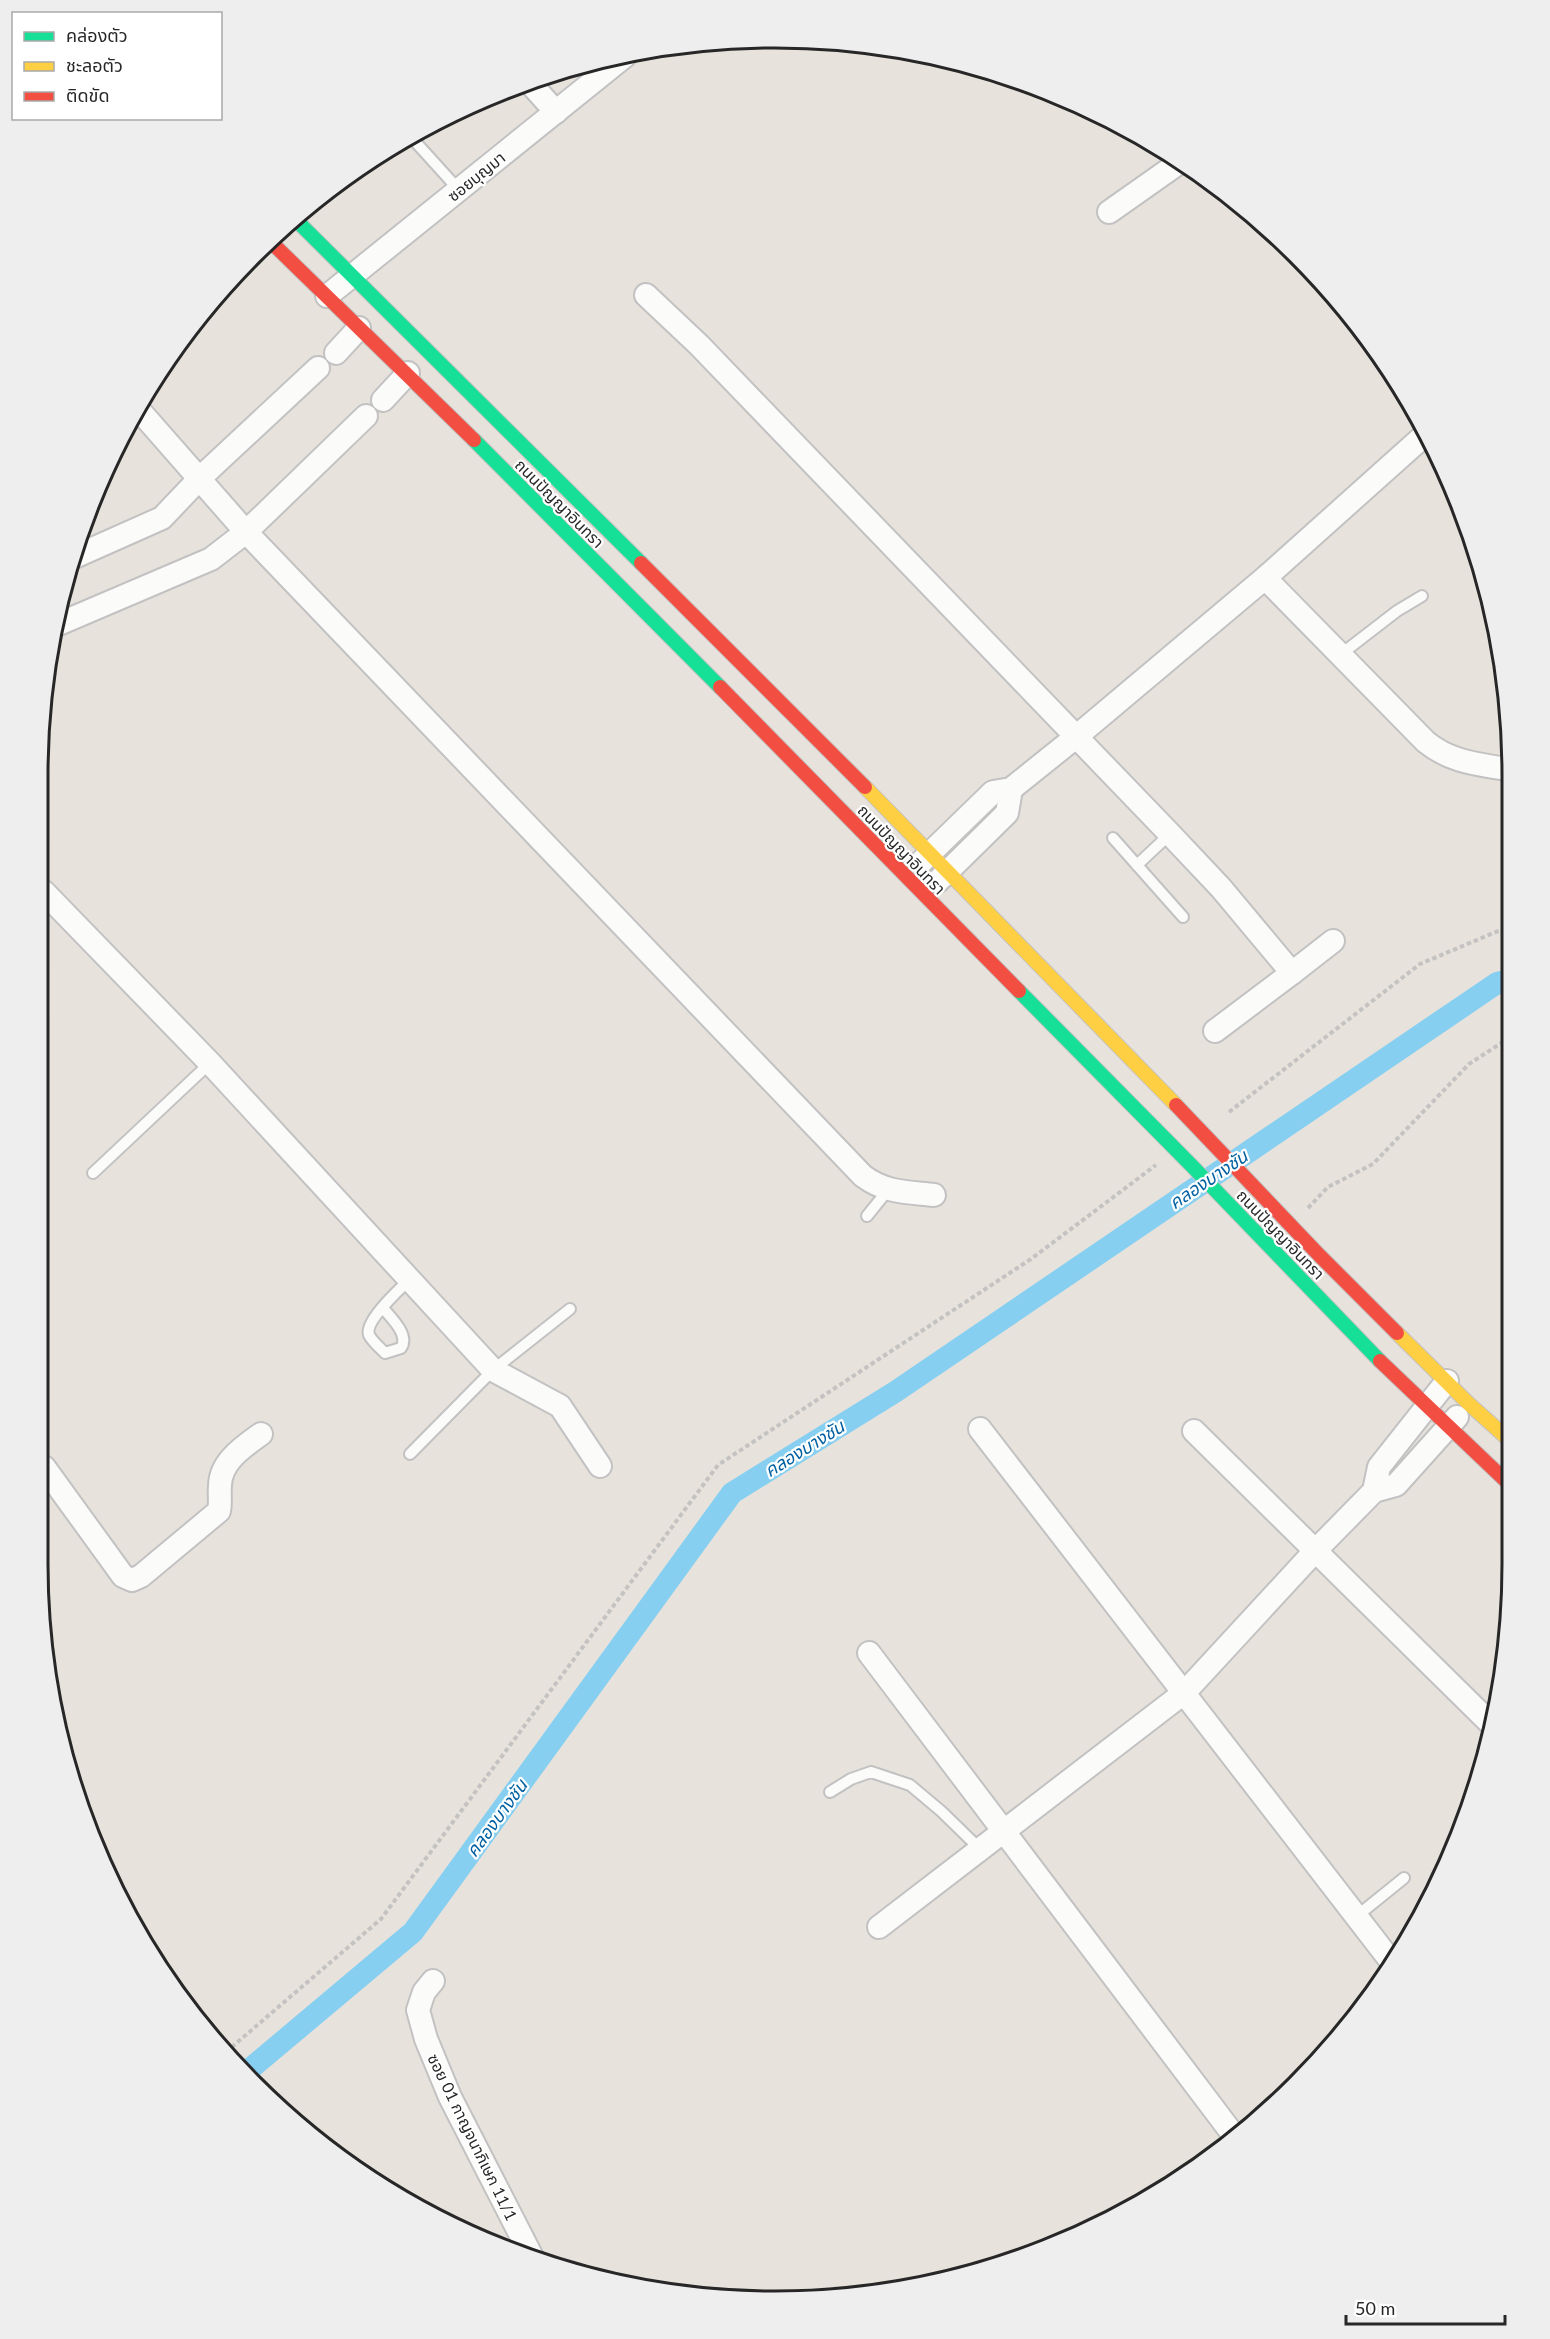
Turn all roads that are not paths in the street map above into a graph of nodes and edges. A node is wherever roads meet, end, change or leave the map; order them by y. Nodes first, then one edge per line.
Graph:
1 (611, 67) edge
2 (535, 89) edge
3 (556, 112) junction
4 (416, 143) edge
5 (1173, 167) edge
6 (459, 190) junction
7 (1109, 212) dead end
8 (300, 224) edge
9 (276, 247) edge
10 (353, 275) junction
11 (646, 295) dead end
12 (327, 296) junction
13 (359, 328) junction
14 (336, 353) dead end
15 (318, 368) dead end
16 (408, 373) junction
17 (383, 400) dead end
18 (143, 415) edge
19 (366, 416) dead end
20 (1420, 439) edge
21 (200, 478) junction
22 (246, 532) junction
23 (83, 553) edge
24 (1265, 578) junction
25 (1422, 596) dead end
26 (65, 621) edge
27 (1340, 655) junction
28 (1077, 736) junction
29 (1502, 768) edge
30 (1011, 789) junction
31 (1170, 834) junction
32 (1113, 838) dead end
33 (931, 854) junction
34 (1137, 865) junction
35 (947, 873) junction
36 (906, 875) junction
37 (924, 895) junction
38 (48, 896) edge
39 (1183, 917) dead end
40 (1334, 941) dead end
41 (1292, 973) junction
42 (1215, 1031) dead end
43 (210, 1063) junction
44 (93, 1173) dead end
45 (888, 1190) junction
46 (934, 1195) dead end
47 (867, 1216) dead end
48 (410, 1279) junction
49 (383, 1308) dead end
50 (570, 1309) dead end
51 (493, 1370) junction
52 (1447, 1381) junction
53 (1468, 1403) junction
54 (1426, 1408) junction
55 (980, 1430) dead end
56 (1448, 1430) junction
57 (1194, 1431) dead end
58 (261, 1434) dead end
59 (1502, 1434) edge
60 (410, 1454) dead end
61 (600, 1466) dead end
62 (48, 1473) edge
63 (1502, 1478) edge
64 (1374, 1491) junction
65 (1316, 1550) junction
66 (869, 1653) dead end
67 (1185, 1692) junction
68 (1485, 1718) edge
69 (830, 1792) dead end
70 (1004, 1831) junction
71 (980, 1849) junction
72 (1404, 1878) dead end
73 (1357, 1916) junction
74 (879, 1926) dead end
75 (1387, 1956) edge
76 (433, 1982) dead end
77 (1230, 2131) edge
78 (527, 2247) edge

1 - 3 street, ซอยบุญมา
2 - 3 street
3 - 6 street, ซอยบุญมา
4 - 6 lane
5 - 7 street
6 - 10 street, ซอยบุญมา
8 - 10 main road, ถนนปัญญาอินทรา
9 - 12 main road, ถนนปัญญาอินทรา
10 - 12 street, ซอยบุญมา
10 - 33 main road, ถนนปัญญาอินทรา
11 - 28 street
12 - 13 main road, ถนนปัญญาอินทรา
13 - 14 street
13 - 16 main road, ถนนปัญญาอินทรา
15 - 21 street
16 - 17 street
16 - 36 main road, ถนนปัญญาอินทรา
18 - 21 street
19 - 22 street
20 - 24 street
21 - 22 street
21 - 23 street
22 - 26 street
22 - 45 street
24 - 27 street
24 - 28 street
25 - 27 lane
27 - 29 street
28 - 30 street
28 - 31 street
30 - 33 street
30 - 35 street
31 - 34 lane
31 - 41 street
32 - 34 lane
33 - 35 main road, ถนนปัญญาอินทรา
33 - 36 street
34 - 39 lane
35 - 37 street
35 - 52 main road, ถนนปัญญาอินทรา
36 - 37 main road, ถนนปัญญาอินทรา
37 - 54 main road, ถนนปัญญาอินทรา
38 - 43 street
40 - 41 street
41 - 42 street
43 - 44 lane
43 - 48 street
45 - 46 street
45 - 47 lane
48 - 49 lane
48 - 51 street
50 - 51 lane
51 - 60 lane
51 - 61 street
52 - 53 main road, ถนนปัญญาอินทรา
52 - 54 street
53 - 56 street
53 - 59 main road, ถนนปัญญาอินทรา
54 - 56 main road, ถนนปัญญาอินทรา
54 - 64 street
55 - 67 street
56 - 63 main road, ถนนปัญญาอินทรา
56 - 64 street
57 - 65 street
58 - 62 street
64 - 65 street
65 - 67 street
65 - 68 street
66 - 70 street
67 - 70 street
67 - 73 street
69 - 71 lane
70 - 71 street
70 - 77 street
71 - 74 street
72 - 73 lane
73 - 75 street
76 - 78 street, ซอย 01 กาญจนาภิเษก 11/1

